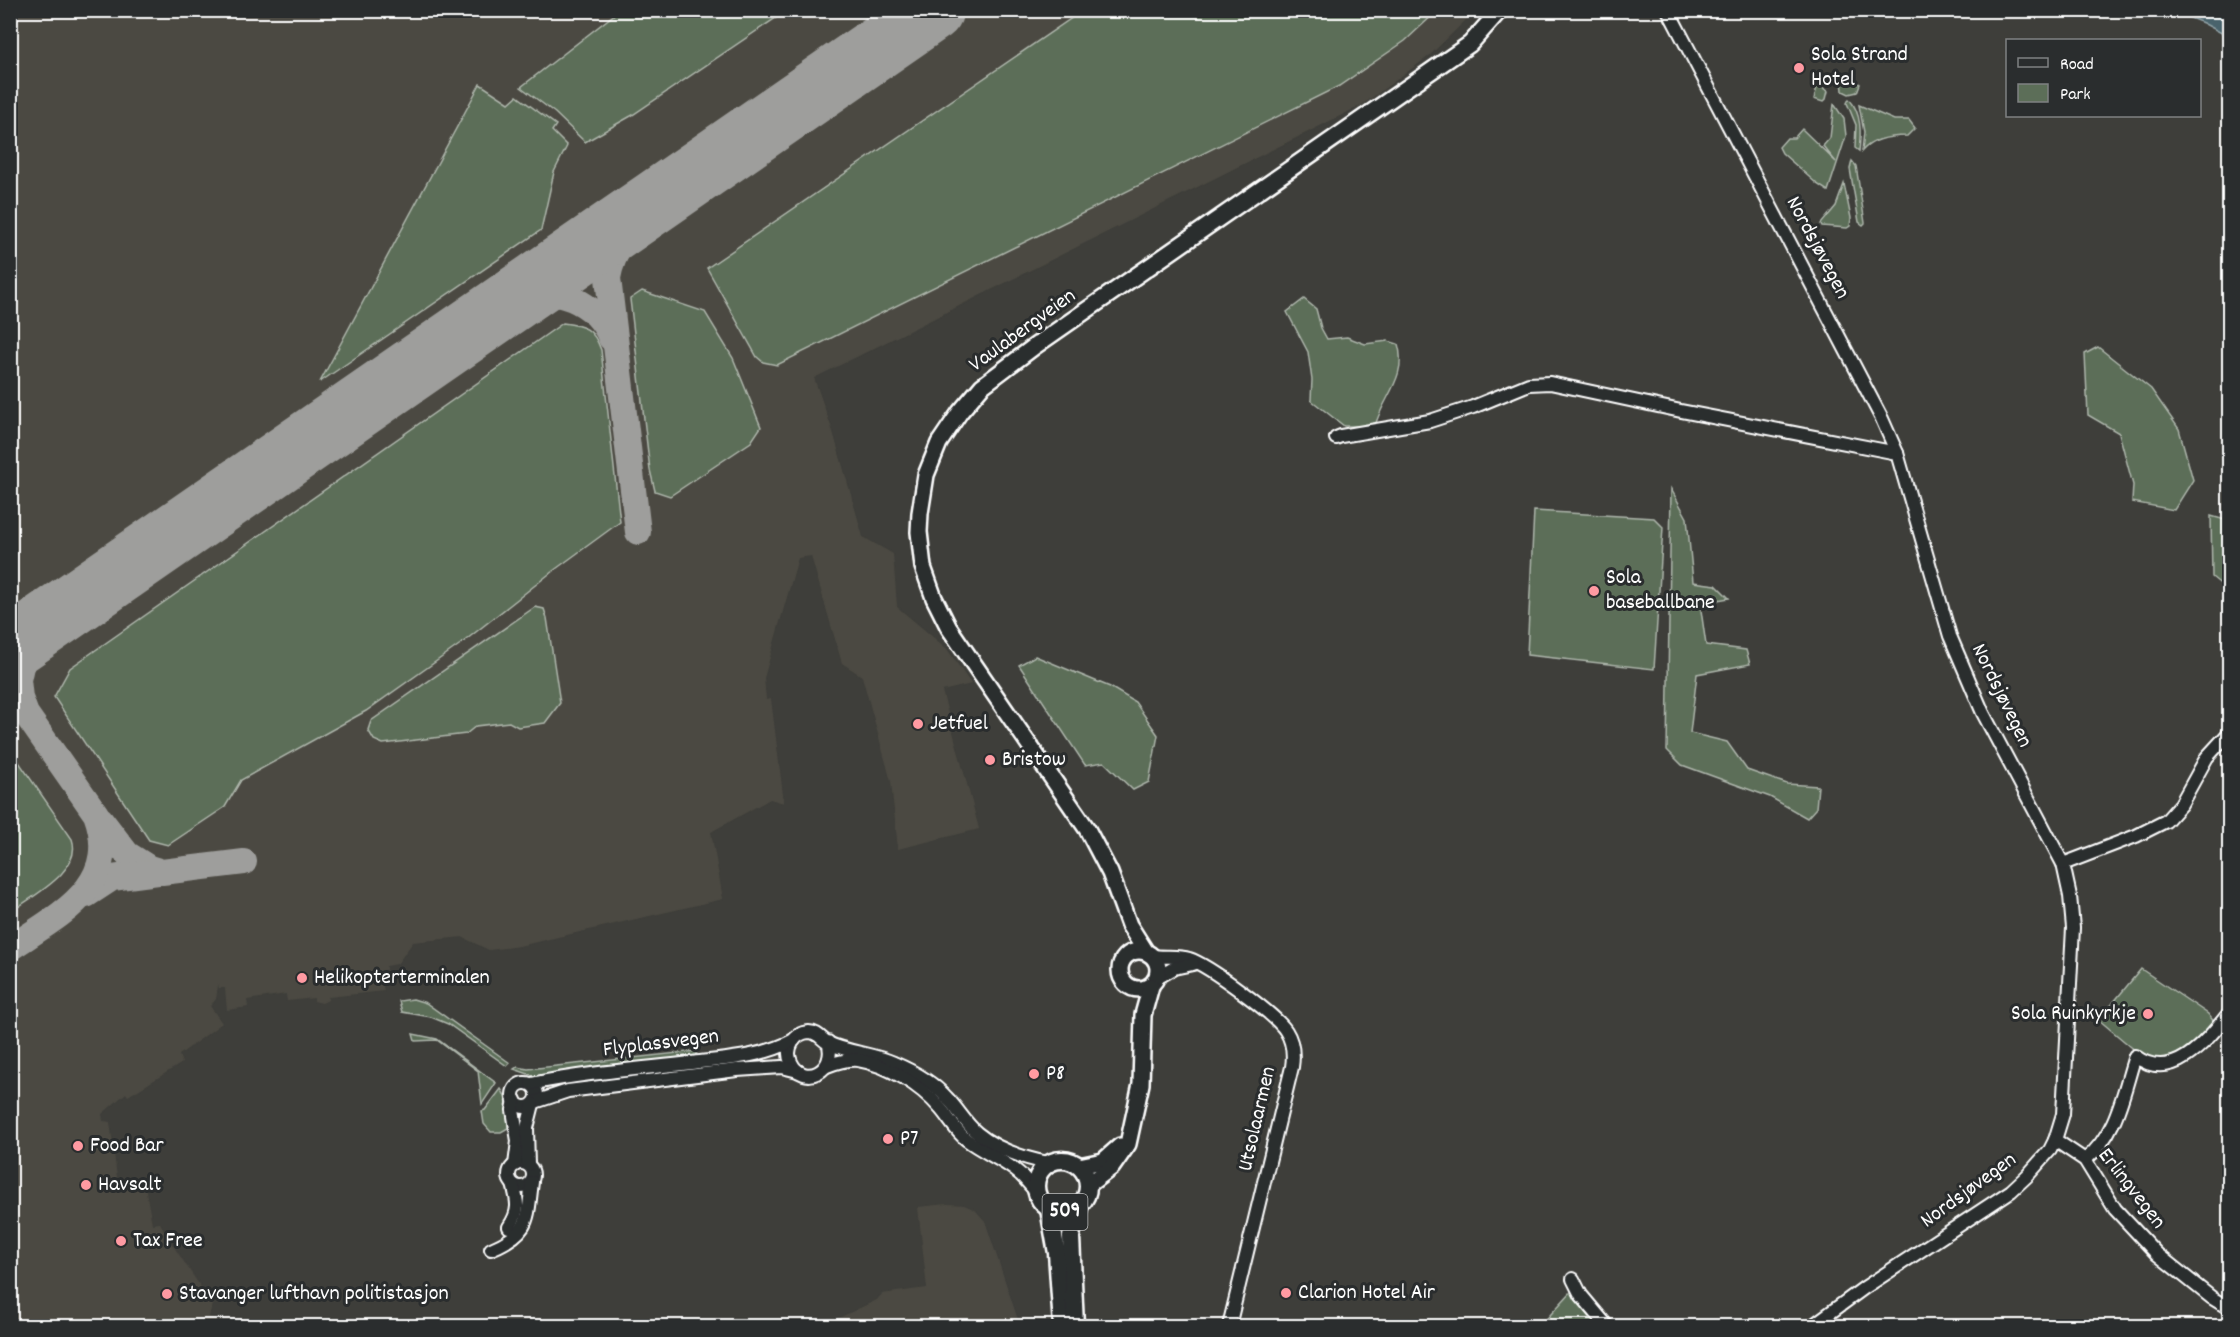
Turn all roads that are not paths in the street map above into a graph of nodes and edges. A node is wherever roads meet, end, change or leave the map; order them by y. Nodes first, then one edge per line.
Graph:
1 (1488, 10) edge
2 (1500, 10) edge
3 (1668, 10) edge
4 (1444, 62) junction
5 (1336, 438) dead end
6 (1897, 453) junction
7 (2229, 732) edge
8 (2063, 864) junction
9 (1129, 925) junction
10 (1149, 954) junction
11 (1122, 960) junction
12 (1197, 963) junction
13 (1154, 982) junction
14 (1128, 987) junction
15 (2229, 1012) edge
16 (1143, 1015) junction
17 (794, 1040) junction
18 (828, 1042) junction
19 (826, 1066) junction
20 (798, 1071) junction
21 (531, 1084) junction
22 (515, 1100) junction
23 (534, 1103) junction
24 (1131, 1132) junction
25 (2055, 1140) junction
26 (2085, 1160) junction
27 (1048, 1163) junction
28 (528, 1164) junction
29 (514, 1165) junction
30 (1079, 1166) junction
31 (532, 1182) junction
32 (513, 1184) junction
33 (1088, 1185) junction
34 (1036, 1192) junction
35 (1080, 1205) junction
36 (1049, 1209) junction
37 (509, 1227) dead end
38 (492, 1249) dead end
39 (1573, 1279) dead end
40 (2229, 1309) edge
41 (1062, 1326) edge
42 (1075, 1326) edge
43 (1230, 1326) edge
44 (1606, 1326) edge
45 (1812, 1326) edge

1 - 4 main road, Vaulabergveien
2 - 4 main road, Vaulabergveien
3 - 6 street, Nordsjøvegen
4 - 9 main road, Vaulabergveien
5 - 6 street
6 - 8 street, Nordsjøvegen
7 - 8 street
8 - 25 street, Nordsjøvegen
9 - 10 main road, Vaulabergveien
9 - 11 main road
10 - 11 main road
10 - 12 street, Utsolaarmen
10 - 13 main road
11 - 14 main road
12 - 13 street
12 - 43 street, Utsolaarmen
13 - 14 main road
13 - 16 main road
14 - 16 main road
15 - 26 street
16 - 24 main road
17 - 18 street
17 - 20 street
17 - 21 street, Flyplassvegen
18 - 19 street
18 - 27 street
19 - 20 street
19 - 34 street
20 - 23 street, Flyplassvegen
21 - 22 street
21 - 23 street
22 - 23 street
22 - 29 street
23 - 28 street
24 - 30 main road
24 - 33 main road
25 - 26 street, Erlingvegen
25 - 45 street, Nordsjøvegen
26 - 40 street, Erlingvegen
27 - 30 highway, 509
27 - 34 highway, 509
28 - 29 street
28 - 31 street
29 - 32 street
30 - 33 highway, 509
31 - 32 street
31 - 38 street
32 - 37 street
33 - 35 highway, 509
34 - 36 highway, 509
35 - 36 highway, 509
35 - 42 highway, 509
36 - 41 highway, 509
39 - 44 street

